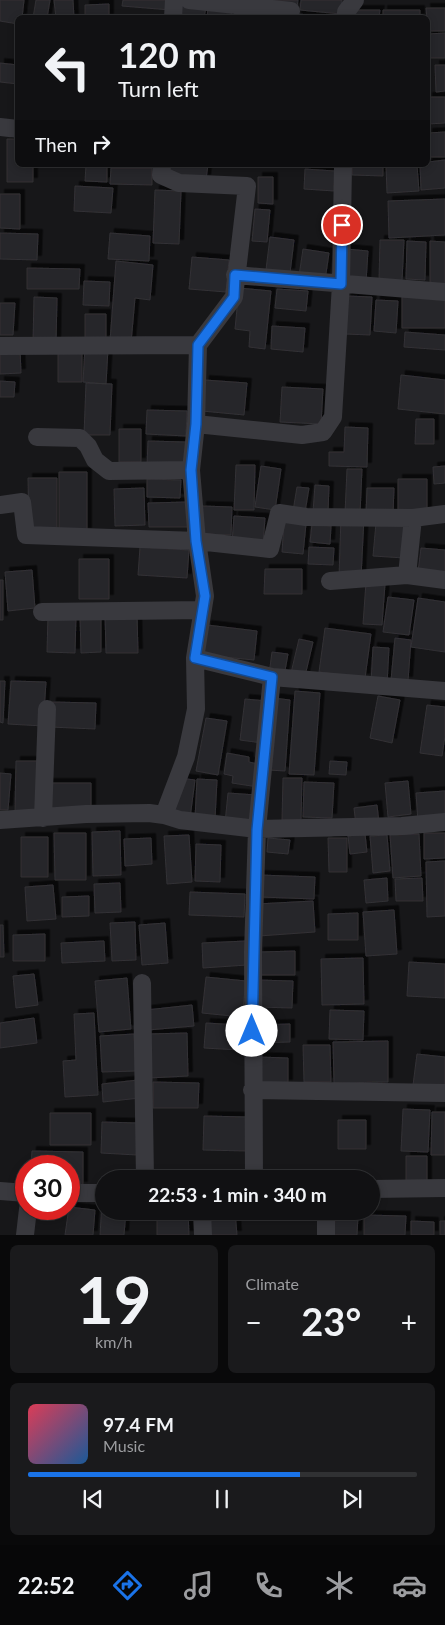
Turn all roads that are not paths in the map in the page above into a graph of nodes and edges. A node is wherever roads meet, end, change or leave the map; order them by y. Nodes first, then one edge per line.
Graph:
1 (174, 0) edge
2 (189, 0) edge
3 (355, 0) edge
4 (291, 11) dead end
5 (173, 15) edge
6 (346, 15) edge
7 (0, 127) edge
8 (15, 129) edge
9 (162, 167) edge
10 (343, 167) edge
11 (235, 275) junction
12 (341, 284) junction
13 (445, 292) edge
14 (198, 345) junction
15 (0, 346) edge
16 (196, 424) junction
17 (37, 437) dead end
18 (191, 470) junction
19 (0, 505) edge
20 (445, 514) edge
21 (413, 518) junction
22 (196, 541) junction
23 (407, 575) junction
24 (445, 580) edge
25 (330, 581) dead end
26 (203, 610) junction
27 (42, 612) dead end
28 (195, 658) junction
29 (272, 677) junction
30 (445, 691) edge
31 (47, 709) dead end
32 (164, 815) junction
33 (43, 818) junction
34 (0, 820) edge
35 (445, 822) edge
36 (257, 830) junction
37 (142, 983) dead end
38 (252, 1090) junction
39 (445, 1093) edge
40 (145, 1170) edge
41 (254, 1170) edge
42 (445, 1188) edge
43 (380, 1189) edge
44 (0, 1191) edge
45 (15, 1192) edge
46 (80, 1193) edge
47 (95, 1193) edge
48 (27, 1220) edge
49 (202, 1220) edge
50 (326, 1220) edge
51 (25, 1235) edge
52 (203, 1235) edge
53 (326, 1235) edge

1 - 5 street
2 - 4 street
3 - 6 street
7 - 8 street
9 - 11 street
10 - 12 street
11 - 12 street
11 - 14 street
12 - 13 street
12 - 16 street
14 - 15 street
14 - 16 street
16 - 18 street
17 - 18 street
18 - 22 street
19 - 22 street
20 - 21 street
21 - 22 street
21 - 23 street
22 - 26 street
23 - 24 street
23 - 25 street
26 - 27 street
26 - 28 street
28 - 29 street
28 - 32 street
29 - 30 street
29 - 36 street
31 - 33 street
32 - 33 street
32 - 36 street
33 - 34 street
35 - 36 street
36 - 38 street
37 - 40 street
38 - 39 street
38 - 41 street
42 - 43 street
44 - 45 street
46 - 47 street
48 - 51 street
49 - 52 street
50 - 53 street

